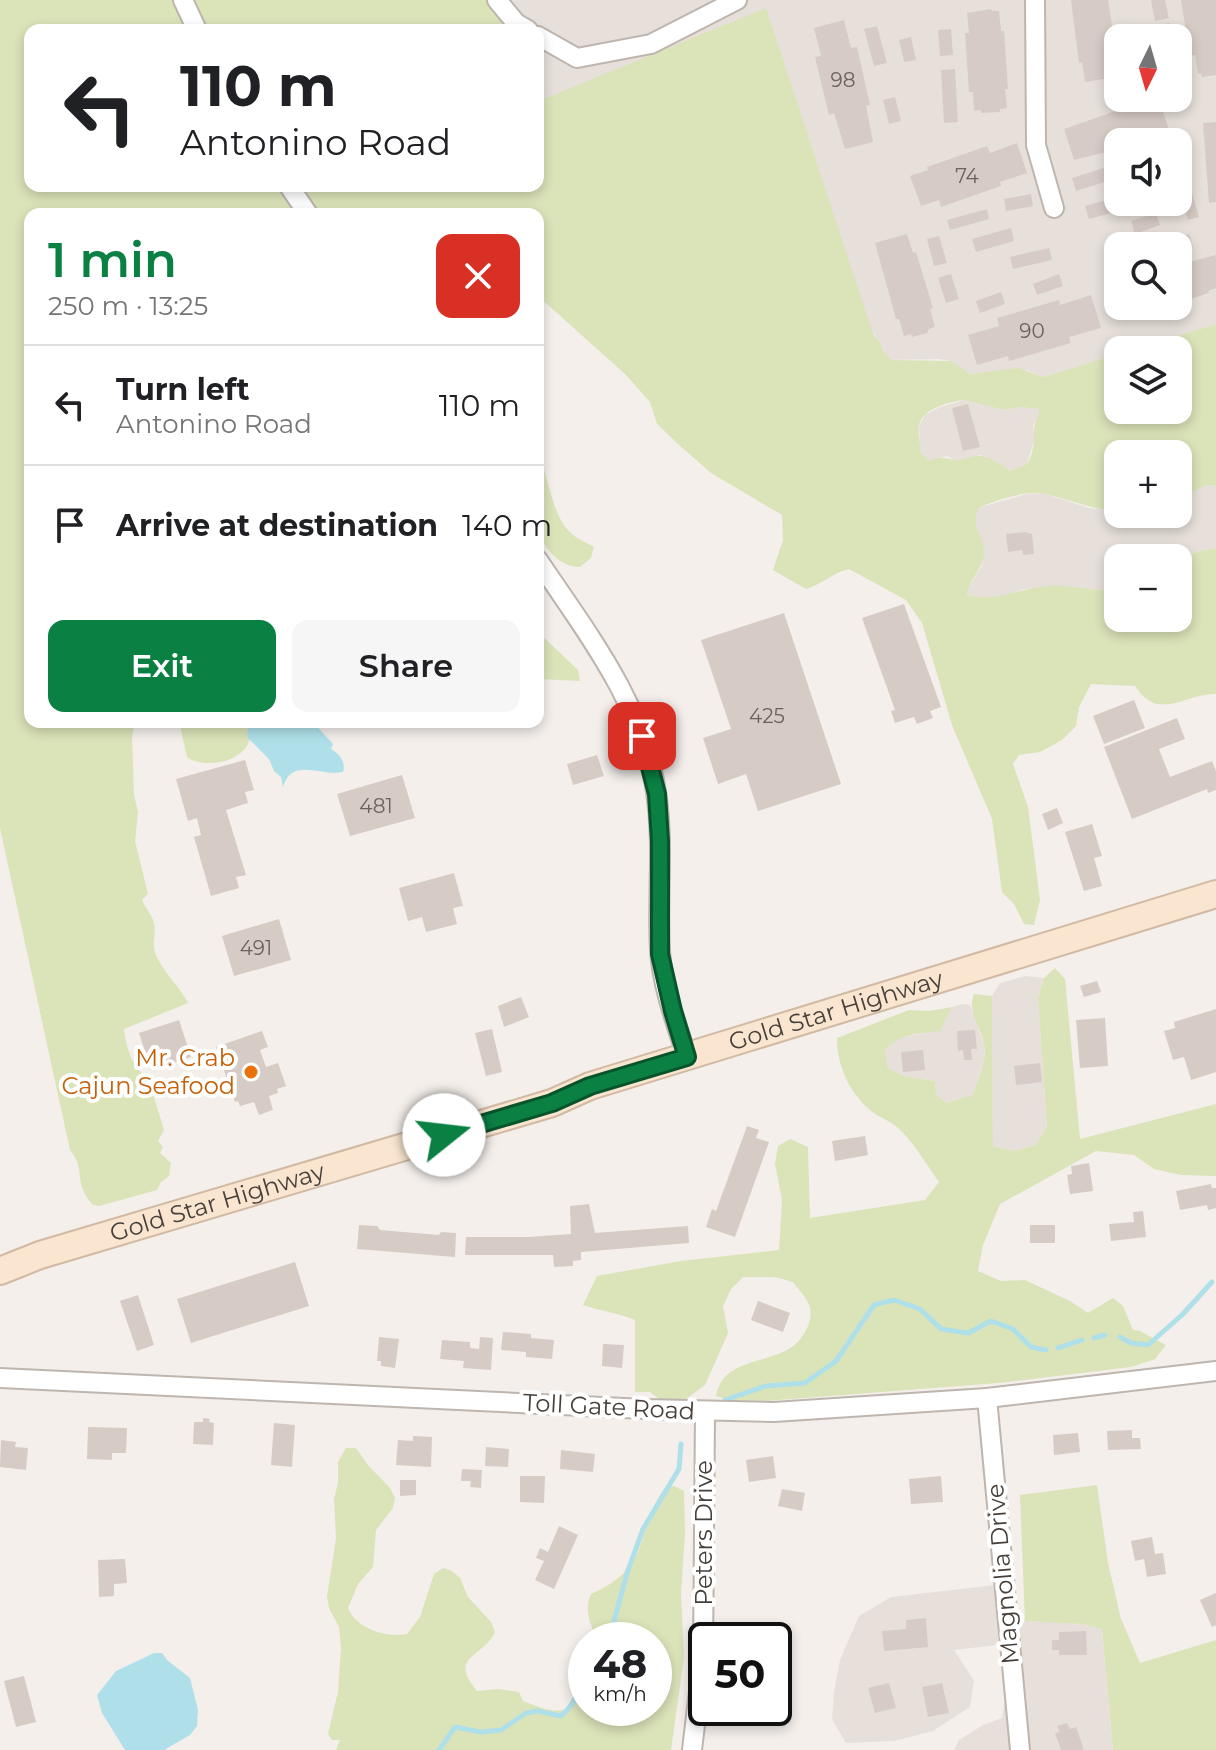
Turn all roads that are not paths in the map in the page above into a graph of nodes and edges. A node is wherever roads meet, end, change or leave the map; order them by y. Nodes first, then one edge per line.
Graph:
1 (183, 0) edge
2 (497, 0) edge
3 (737, 0) edge
4 (1035, 0) edge
5 (194, 24) edge
6 (518, 24) edge
7 (544, 39) edge
8 (1054, 208) dead end
9 (544, 569) edge
10 (1216, 894) edge
11 (687, 1057) junction
12 (0, 1271) edge
13 (1216, 1371) edge
14 (0, 1378) edge
15 (987, 1398) junction
16 (705, 1412) junction
17 (692, 1750) edge
18 (1020, 1750) edge

1 - 5 street
2 - 6 street
3 - 7 street
4 - 8 street
9 - 11 street
10 - 11 main road, Gold Star Highway
11 - 12 main road, Gold Star Highway
13 - 15 street, Toll Gate Road
14 - 16 street, Toll Gate Road
15 - 16 street, Toll Gate Road
15 - 18 street, Magnolia Drive
16 - 17 street, Peters Drive

